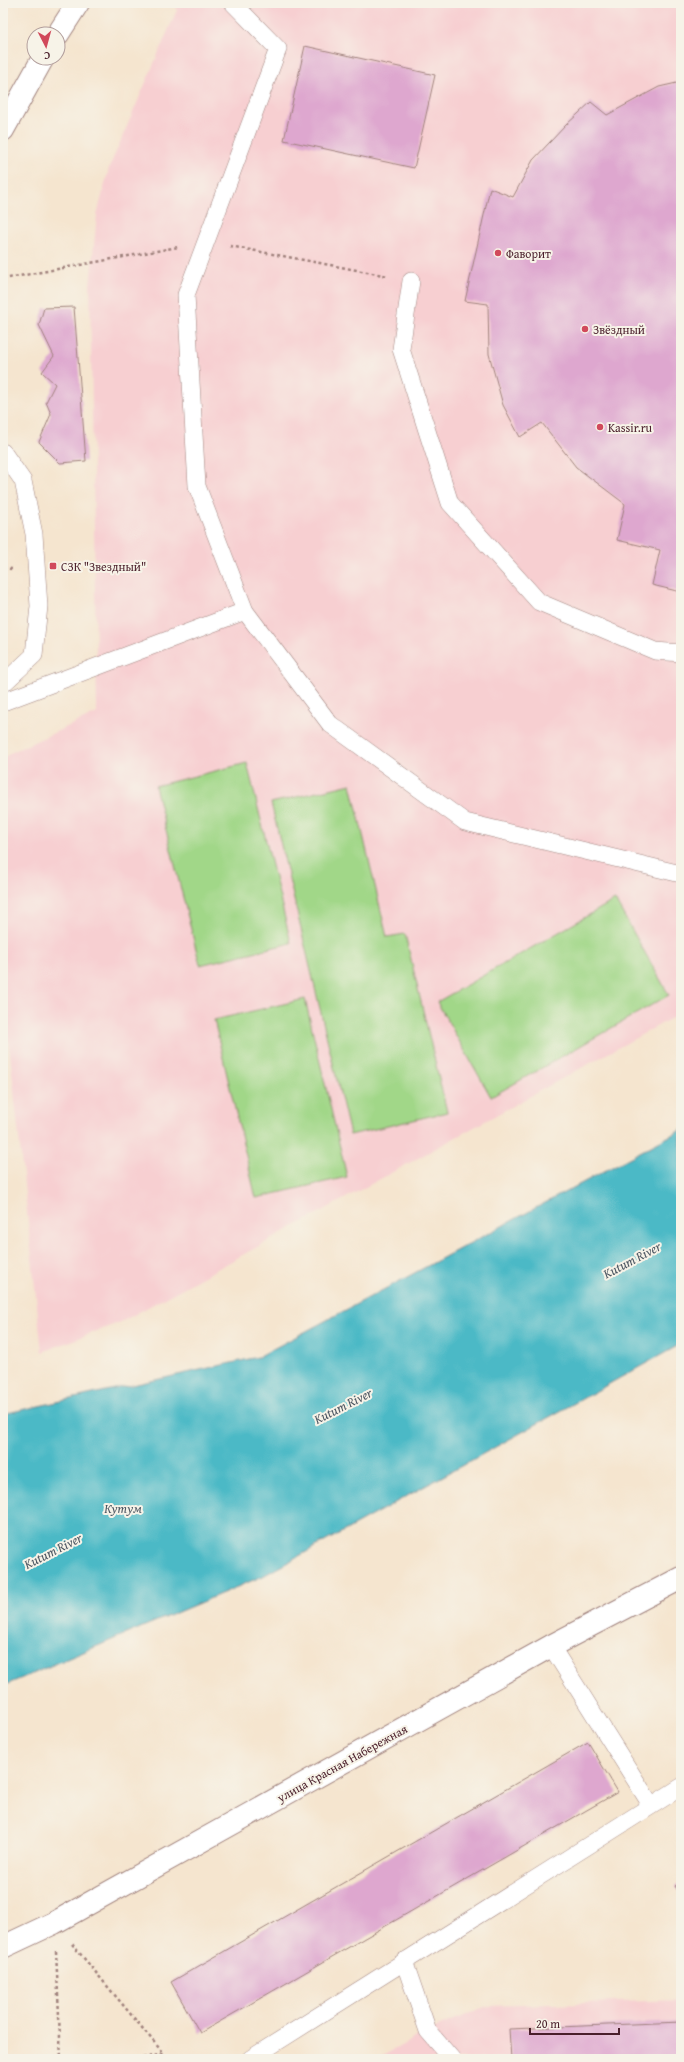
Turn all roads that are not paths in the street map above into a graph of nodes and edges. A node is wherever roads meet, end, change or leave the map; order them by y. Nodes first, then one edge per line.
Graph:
1 (78, 3) edge
2 (233, 3) edge
3 (63, 26) edge
4 (39, 66) edge
5 (3, 130) edge
6 (411, 280) dead end
7 (3, 452) edge
8 (245, 611) junction
9 (681, 654) edge
10 (3, 684) edge
11 (3, 702) edge
12 (681, 874) edge
13 (681, 1578) edge
14 (550, 1646) junction
15 (681, 1787) edge
16 (651, 1805) junction
17 (3, 1947) edge
18 (404, 1961) junction
19 (250, 2059) edge
20 (452, 2059) edge

1 - 3 street
2 - 8 lane
4 - 5 street
6 - 9 lane
7 - 10 lane
8 - 11 lane
8 - 12 lane
13 - 14 street, улица Красная Набережная
14 - 16 lane
14 - 17 street, улица Красная Набережная
15 - 16 lane
16 - 18 lane
18 - 19 lane
18 - 20 lane

